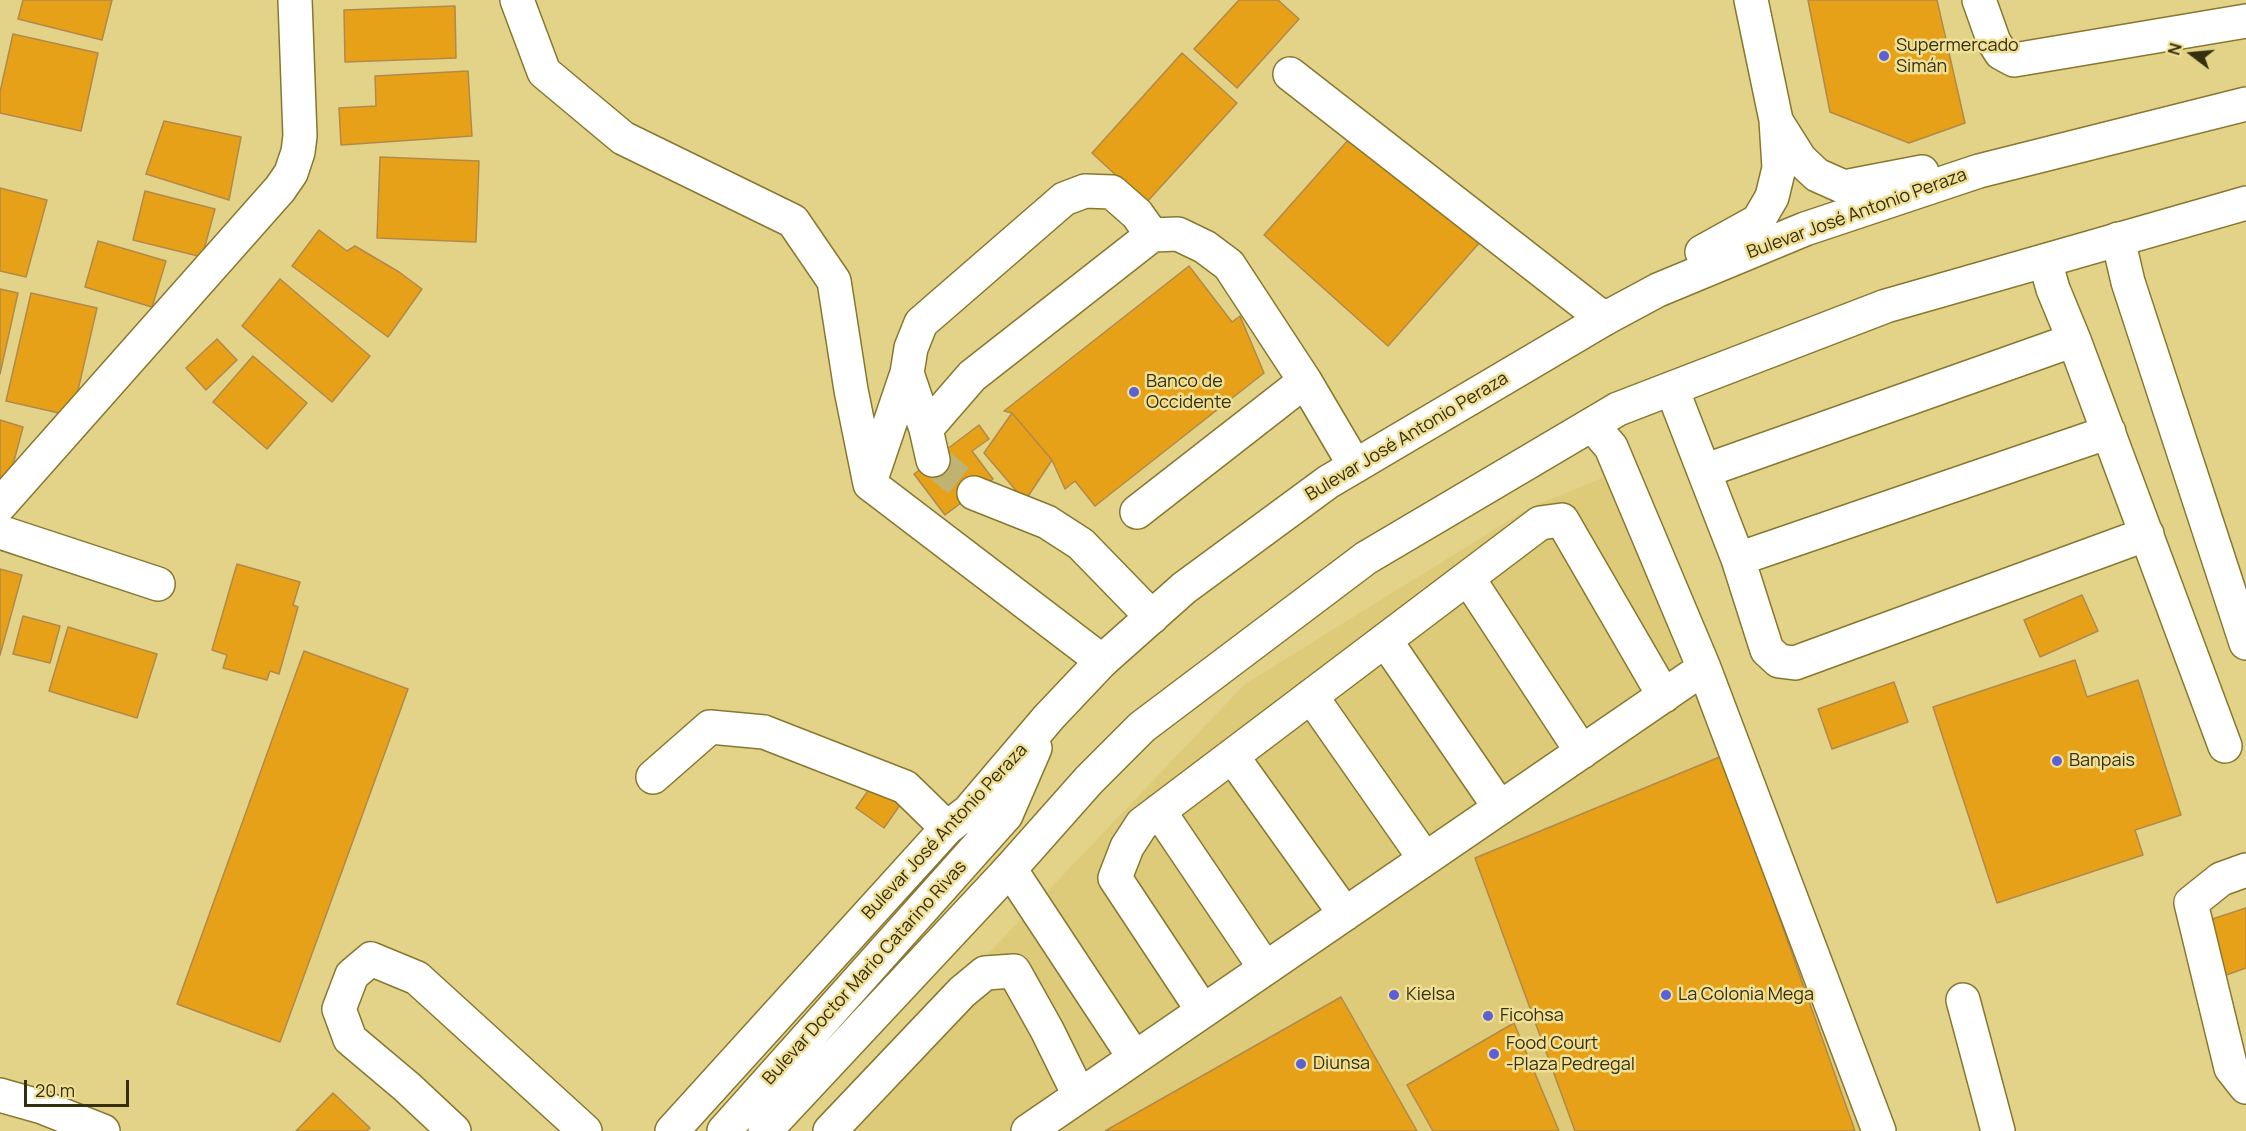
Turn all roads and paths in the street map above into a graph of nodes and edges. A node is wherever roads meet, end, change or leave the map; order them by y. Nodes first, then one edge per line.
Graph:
1 (295, 0) edge
2 (517, 0) edge
3 (1751, 0) edge
4 (1979, 0) edge
5 (2246, 21) edge
6 (1290, 74) dead end
7 (2246, 104) edge
8 (1776, 120) junction
9 (1979, 171) junction
10 (2246, 203) edge
11 (1152, 235) junction
12 (2118, 239) junction
13 (2045, 261) junction
14 (1658, 290) junction
15 (1604, 319) junction
16 (2074, 340) junction
17 (907, 373) junction
18 (1305, 381) junction
19 (1672, 389) junction
20 (1592, 425) junction
21 (2109, 432) junction
22 (1354, 466) junction
23 (1704, 471) junction
24 (870, 484) junction
25 (974, 493) tunnel mouth
26 (0, 506) edge
27 (1137, 512) dead end
28 (0, 532) edge
29 (2146, 534) junction
30 (1738, 559) junction
31 (1468, 578) junction
32 (158, 584) dead end
33 (1152, 617) junction
34 (1385, 639) junction
35 (2246, 643) edge
36 (1102, 661) junction
37 (1704, 668) junction
38 (1311, 696) junction
39 (1664, 696) junction
40 (1049, 717) junction
41 (2225, 746) dead end
42 (1582, 752) junction
43 (1232, 756) junction
44 (653, 777) dead end
45 (1089, 780) junction
46 (1500, 808) junction
47 (1159, 812) junction
48 (1006, 815) junction
49 (947, 828) junction
50 (1425, 859) junction
51 (1010, 869) junction
52 (2246, 870) edge
53 (1345, 914) junction
54 (1265, 968) junction
55 (1963, 1000) dead end
56 (1203, 1011) junction
57 (1134, 1057) junction
58 (2246, 1087) edge
59 (0, 1095) edge
60 (1079, 1095) junction
61 (569, 1126) edge
62 (102, 1131) edge
63 (454, 1131) edge
64 (672, 1131) edge
65 (724, 1131) edge
66 (765, 1131) edge
67 (830, 1131) edge
68 (1028, 1131) edge
69 (1879, 1131) edge
70 (1998, 1131) edge

1 - 26 main road
2 - 24 main road
3 - 8 main road
4 - 5 main road
6 - 15 main road
7 - 9 main road, Bulevar José Antonio Peraza
8 - 9 main road
8 - 14 main road
9 - 14 main road, Bulevar José Antonio Peraza
10 - 12 main road
11 - 17 main road
11 - 17 main road
11 - 18 main road
12 - 13 main road
12 - 35 main road
13 - 16 main road
13 - 19 main road
14 - 15 main road, Bulevar José Antonio Peraza
15 - 22 main road, Bulevar José Antonio Peraza
16 - 21 main road
16 - 23 main road
17 - 24 main road
18 - 22 main road
18 - 27 main road
19 - 20 main road
19 - 23 main road
20 - 37 main road
20 - 45 main road
21 - 29 main road
21 - 30 main road
22 - 33 main road, Bulevar José Antonio Peraza
23 - 30 main road
24 - 36 main road
25 - 33 main road
28 - 32 main road
29 - 30 main road
29 - 41 main road
31 - 34 main road
31 - 39 main road
31 - 42 main road
33 - 36 main road, Bulevar José Antonio Peraza
34 - 38 main road
34 - 46 main road
36 - 40 main road, Bulevar José Antonio Peraza
37 - 39 main road
37 - 69 main road
38 - 43 main road
38 - 50 main road
39 - 42 main road
40 - 48 main road
40 - 49 main road, Bulevar José Antonio Peraza
42 - 46 main road
43 - 47 main road
43 - 53 main road
44 - 49 main road
45 - 48 main road
45 - 51 main road
46 - 50 main road
47 - 54 main road
47 - 56 main road
48 - 65 main road, Bulevar Doctor Mario Catarino Rivas
49 - 64 main road, Bulevar José Antonio Peraza
50 - 53 main road
51 - 57 main road
51 - 66 main road
52 - 58 main road
53 - 54 main road
54 - 56 main road
55 - 70 main road
56 - 57 main road
57 - 60 main road
59 - 62 main road
60 - 67 main road
60 - 68 main road
61 - 63 main road

